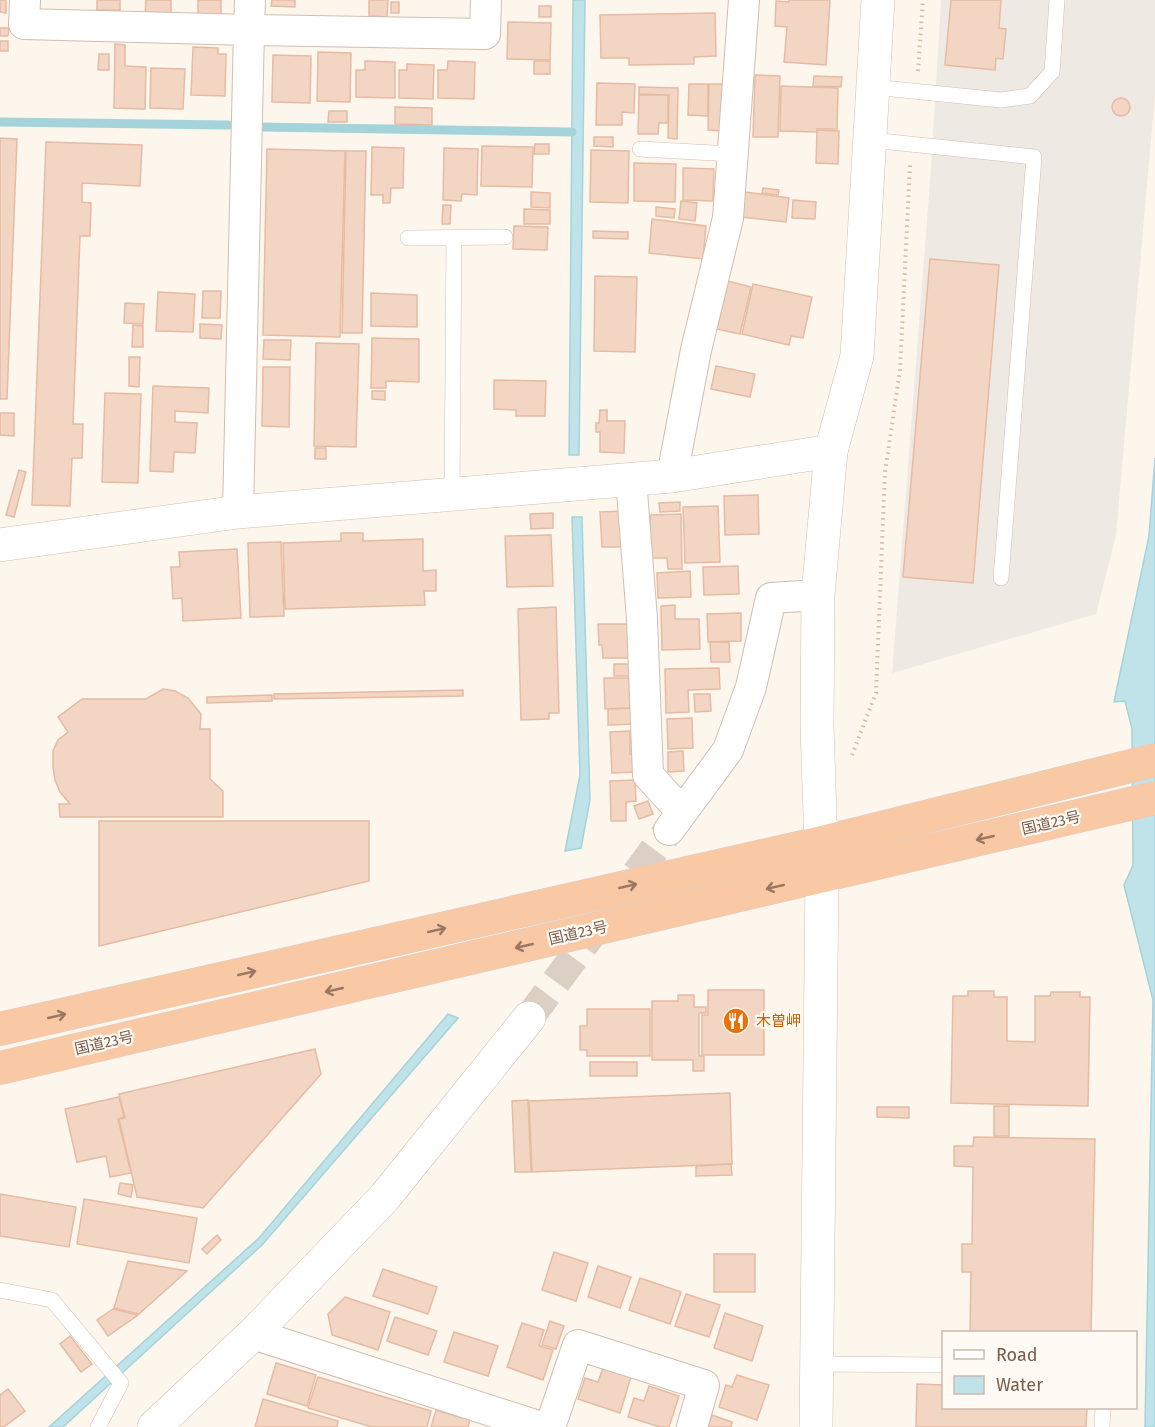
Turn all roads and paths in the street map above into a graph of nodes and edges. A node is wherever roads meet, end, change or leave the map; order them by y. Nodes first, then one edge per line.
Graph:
1 (25, 0) edge
2 (250, 0) edge
3 (486, 0) edge
4 (744, 0) edge
5 (878, 0) edge
6 (923, 0) edge
7 (1057, 0) edge
8 (249, 30) junction
9 (873, 87) junction
10 (917, 91) junction
11 (871, 140) junction
12 (912, 144) junction
13 (640, 149) dead end
14 (733, 154) junction
15 (505, 237) dead end
16 (408, 238) dead end
17 (453, 238) junction
18 (831, 451) junction
19 (672, 476) junction
20 (631, 479) junction
21 (452, 494) junction
22 (238, 512) junction
23 (0, 545) edge
24 (1001, 578) dead end
25 (818, 595) junction
26 (852, 755) dead end
27 (1155, 760) edge
28 (1155, 798) edge
29 (820, 843) junction
30 (822, 876) junction
31 (529, 1018) tunnel mouth
32 (0, 1029) edge
33 (0, 1068) edge
34 (0, 1290) edge
35 (253, 1334) junction
36 (817, 1364) junction
37 (942, 1365) edge
38 (1103, 1409) edge
39 (98, 1427) edge
40 (154, 1427) edge
41 (541, 1427) edge
42 (550, 1427) edge
43 (692, 1427) edge
44 (816, 1427) edge
45 (1102, 1427) edge

1 - 8 street
2 - 8 street
3 - 8 street
4 - 14 street
5 - 9 street
6 - 10 path
7 - 10 lane
8 - 22 street
9 - 10 lane
9 - 11 street
11 - 12 lane
11 - 18 street
12 - 24 lane
12 - 26 path
13 - 14 lane
14 - 19 street
15 - 17 lane
16 - 17 lane
17 - 21 lane
18 - 19 street
18 - 25 street
19 - 20 street
20 - 21 street
20 - 25 street
21 - 22 street
22 - 23 street
25 - 29 street
27 - 29 highway
28 -> 30 highway, 国道23号
29 - 30 street
32 -> 29 highway
30 -> 33 highway, 国道23号
30 - 36 street
31 - 35 street
34 - 39 lane
35 - 40 street
35 - 41 street
36 - 37 lane
36 - 44 street
38 - 45 lane
42 - 43 street

